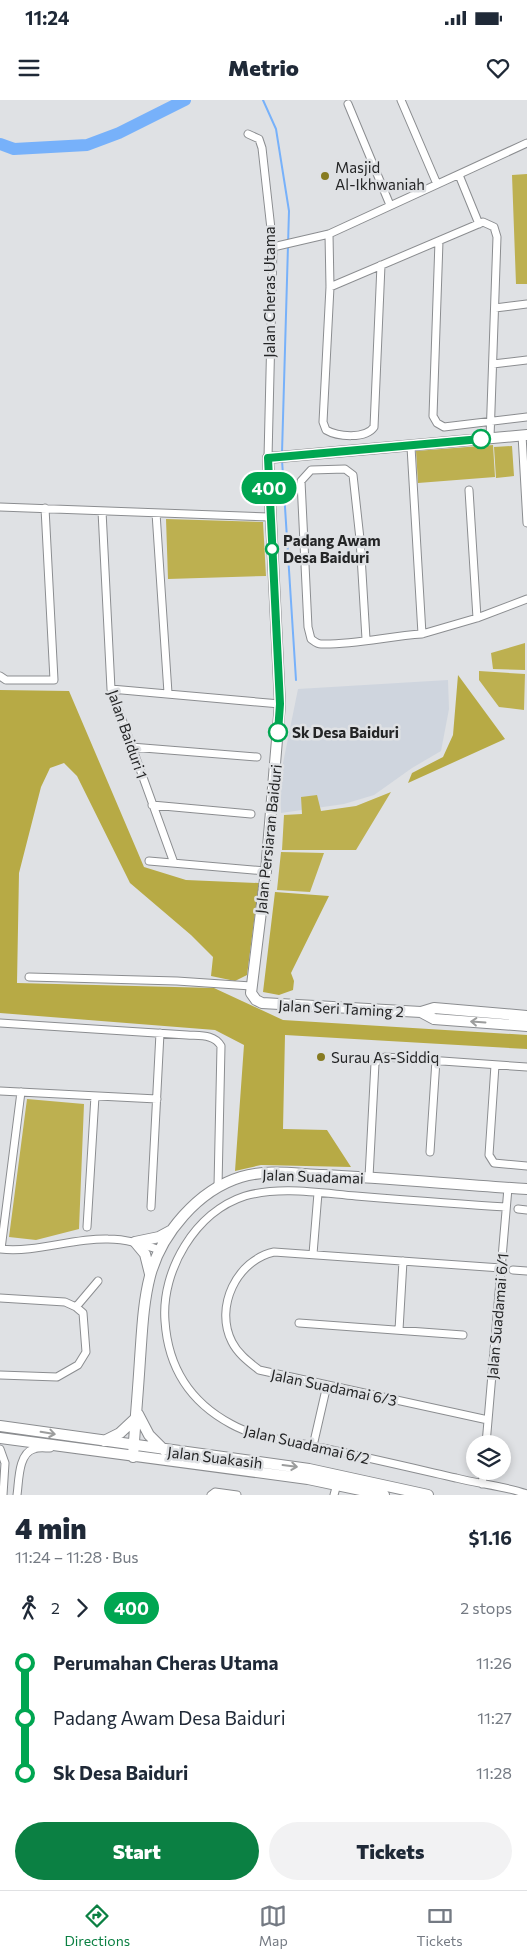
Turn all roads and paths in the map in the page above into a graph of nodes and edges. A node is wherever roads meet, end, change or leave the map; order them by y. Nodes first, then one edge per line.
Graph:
1 (401, 100) edge
2 (348, 104) dead end
3 (248, 134) dead end
4 (527, 143) edge
5 (459, 175) junction
6 (437, 184) junction
7 (390, 205) junction
8 (481, 223) junction
9 (329, 234) junction
10 (439, 241) junction
11 (273, 247) junction
12 (381, 265) junction
13 (330, 286) junction
14 (527, 304) edge
15 (495, 308) junction
16 (527, 360) edge
17 (493, 364) junction
18 (527, 417) edge
19 (491, 421) junction
20 (524, 435) edge
21 (490, 438) junction
22 (411, 447) junction
23 (268, 458) junction
24 (469, 490) dead end
25 (0, 507) edge
26 (44, 508) junction
27 (102, 510) junction
28 (156, 512) junction
29 (269, 517) junction
30 (527, 523) edge
31 (527, 599) edge
32 (477, 618) junction
33 (422, 634) junction
34 (366, 639) junction
35 (0, 676) edge
36 (111, 689) junction
37 (168, 693) junction
38 (280, 704) junction
39 (131, 747) junction
40 (257, 757) dead end
41 (152, 804) junction
42 (250, 814) dead end
43 (149, 861) dead end
44 (174, 863) junction
45 (266, 871) junction
46 (29, 977) dead end
47 (251, 986) junction
48 (420, 1012) junction
49 (527, 1016) edge
50 (0, 1024) edge
51 (527, 1026) edge
52 (160, 1033) junction
53 (436, 1060) junction
54 (495, 1065) junction
55 (527, 1067) edge
56 (0, 1090) edge
57 (21, 1092) junction
58 (95, 1096) junction
59 (157, 1099) junction
60 (430, 1152) dead end
61 (527, 1166) edge
62 (369, 1177) junction
63 (218, 1186) junction
64 (508, 1188) junction
65 (527, 1189) edge
66 (318, 1193) junction
67 (151, 1207) dead end
68 (506, 1208) junction
69 (518, 1209) dead end
70 (527, 1210) edge
71 (87, 1227) dead end
72 (173, 1230) junction
73 (136, 1242) junction
74 (1, 1249) edge
75 (160, 1250) junction
76 (313, 1254) junction
77 (403, 1261) junction
78 (501, 1268) junction
79 (513, 1270) dead end
80 (527, 1271) edge
81 (150, 1275) junction
82 (98, 1281) dead end
83 (0, 1298) edge
84 (76, 1307) junction
85 (300, 1323) dead end
86 (399, 1330) junction
87 (462, 1335) dead end
88 (0, 1375) edge
89 (326, 1385) junction
90 (136, 1414) junction
91 (488, 1420) junction
92 (0, 1426) edge
93 (487, 1435) edge
94 (0, 1438) edge
95 (103, 1441) junction
96 (60, 1445) junction
97 (134, 1446) junction
98 (313, 1446) junction
99 (0, 1448) edge
100 (164, 1450) junction
101 (133, 1457) junction
102 (483, 1480) edge
103 (337, 1484) junction
104 (482, 1484) junction
105 (527, 1494) edge
106 (3, 1495) edge
107 (17, 1495) edge
108 (211, 1495) edge
109 (237, 1495) edge
110 (334, 1495) edge
111 (384, 1495) edge
112 (428, 1495) edge

1 - 6 street
2 - 7 street
3 - 11 street, Jalan Cheras Utama
4 - 5 street
5 - 6 street
5 - 8 street
6 - 7 street
7 - 9 street
8 - 10 street
8 - 15 street
9 - 11 street
9 - 13 street
10 - 12 street
10 - 19 street
11 - 23 street, Jalan Cheras Utama
12 - 13 street
12 - 13 street
14 - 15 street
15 - 17 street
16 - 17 street
17 - 19 street
18 - 19 street
19 - 21 street
20 - 21 street
20 - 30 street
21 - 22 street
22 - 23 street
22 - 33 street
23 - 29 street, Jalan Persiaran Baiduri
24 - 32 street
25 - 26 street
26 - 27 street
26 - 35 street
27 - 28 street
27 - 36 street, Jalan Baiduri 1
28 - 29 street
28 - 37 street
29 - 38 street, Jalan Persiaran Baiduri
31 - 32 street
32 - 33 street
33 - 34 street
34 - 34 street
36 - 37 street
36 - 39 street, Jalan Baiduri 1
37 - 38 street
38 - 45 street, Jalan Persiaran Baiduri
39 - 40 street
39 - 41 street, Jalan Baiduri 1
41 - 42 street
41 - 44 street, Jalan Baiduri 1
43 - 44 street
44 - 45 street
45 - 47 street, Jalan Persiaran Baiduri
46 - 47 street
47 - 48 street, Jalan Seri Taming 2
48 - 49 street, Jalan Seri Taming 2
51 -> 48 street, Jalan Seri Taming 2
50 - 52 street
52 - 59 street
52 - 63 street
53 - 54 street
53 - 60 street
53 - 62 street
54 - 55 street
54 - 61 street
56 - 57 street
57 - 58 street
57 - 74 street
58 - 59 street
58 - 71 street
59 - 67 street
62 - 63 street, Jalan Suadamai
62 - 64 street, Jalan Suadamai
63 - 72 street, Jalan Suadamai
64 - 65 street, Jalan Suadamai
64 - 68 street, Jalan Suadamai 6/1
66 - 68 street, Jalan Suadamai 6/2
66 - 76 street
66 - 98 street, Jalan Suadamai 6/2
68 - 78 street, Jalan Suadamai 6/1
69 - 70 street
72 - 73 street
72 - 75 street, Jalan Suadamai
73 - 74 street
73 - 75 street
73 - 81 street
75 - 81 street, Jalan Suadamai
76 - 77 street, Jalan Suadamai 6/3
76 - 89 street, Jalan Suadamai 6/3
77 - 78 street, Jalan Suadamai 6/3
77 - 86 street
78 - 91 street, Jalan Suadamai 6/1
79 - 80 street
81 - 90 street, Jalan Suadamai
82 - 84 street
83 - 84 street
84 - 88 street
85 - 86 street
86 - 87 street
89 - 91 street, Jalan Suadamai 6/3
89 - 98 street
90 - 95 street
90 - 97 street, Jalan Suadamai
90 - 100 street
91 - 93 street, Jalan Suadamai 6/1
92 -> 95 street, Jalan Suakasih
94 - 96 street, Jalan Suakasih
95 - 97 street, Jalan Suakasih
96 - 101 street, Jalan Suakasih
96 - 107 street
97 - 100 street, Jalan Suakasih
97 - 101 street, Jalan Suadamai
98 - 104 street, Jalan Suadamai 6/2
99 - 106 street
100 -> 112 street, Jalan Suakasih
101 - 103 street, Jalan Suakasih
102 - 104 street
103 - 110 street
103 - 111 street, Jalan Suakasih
104 - 105 street, Jalan Suadamai 6/2
108 - 109 street

